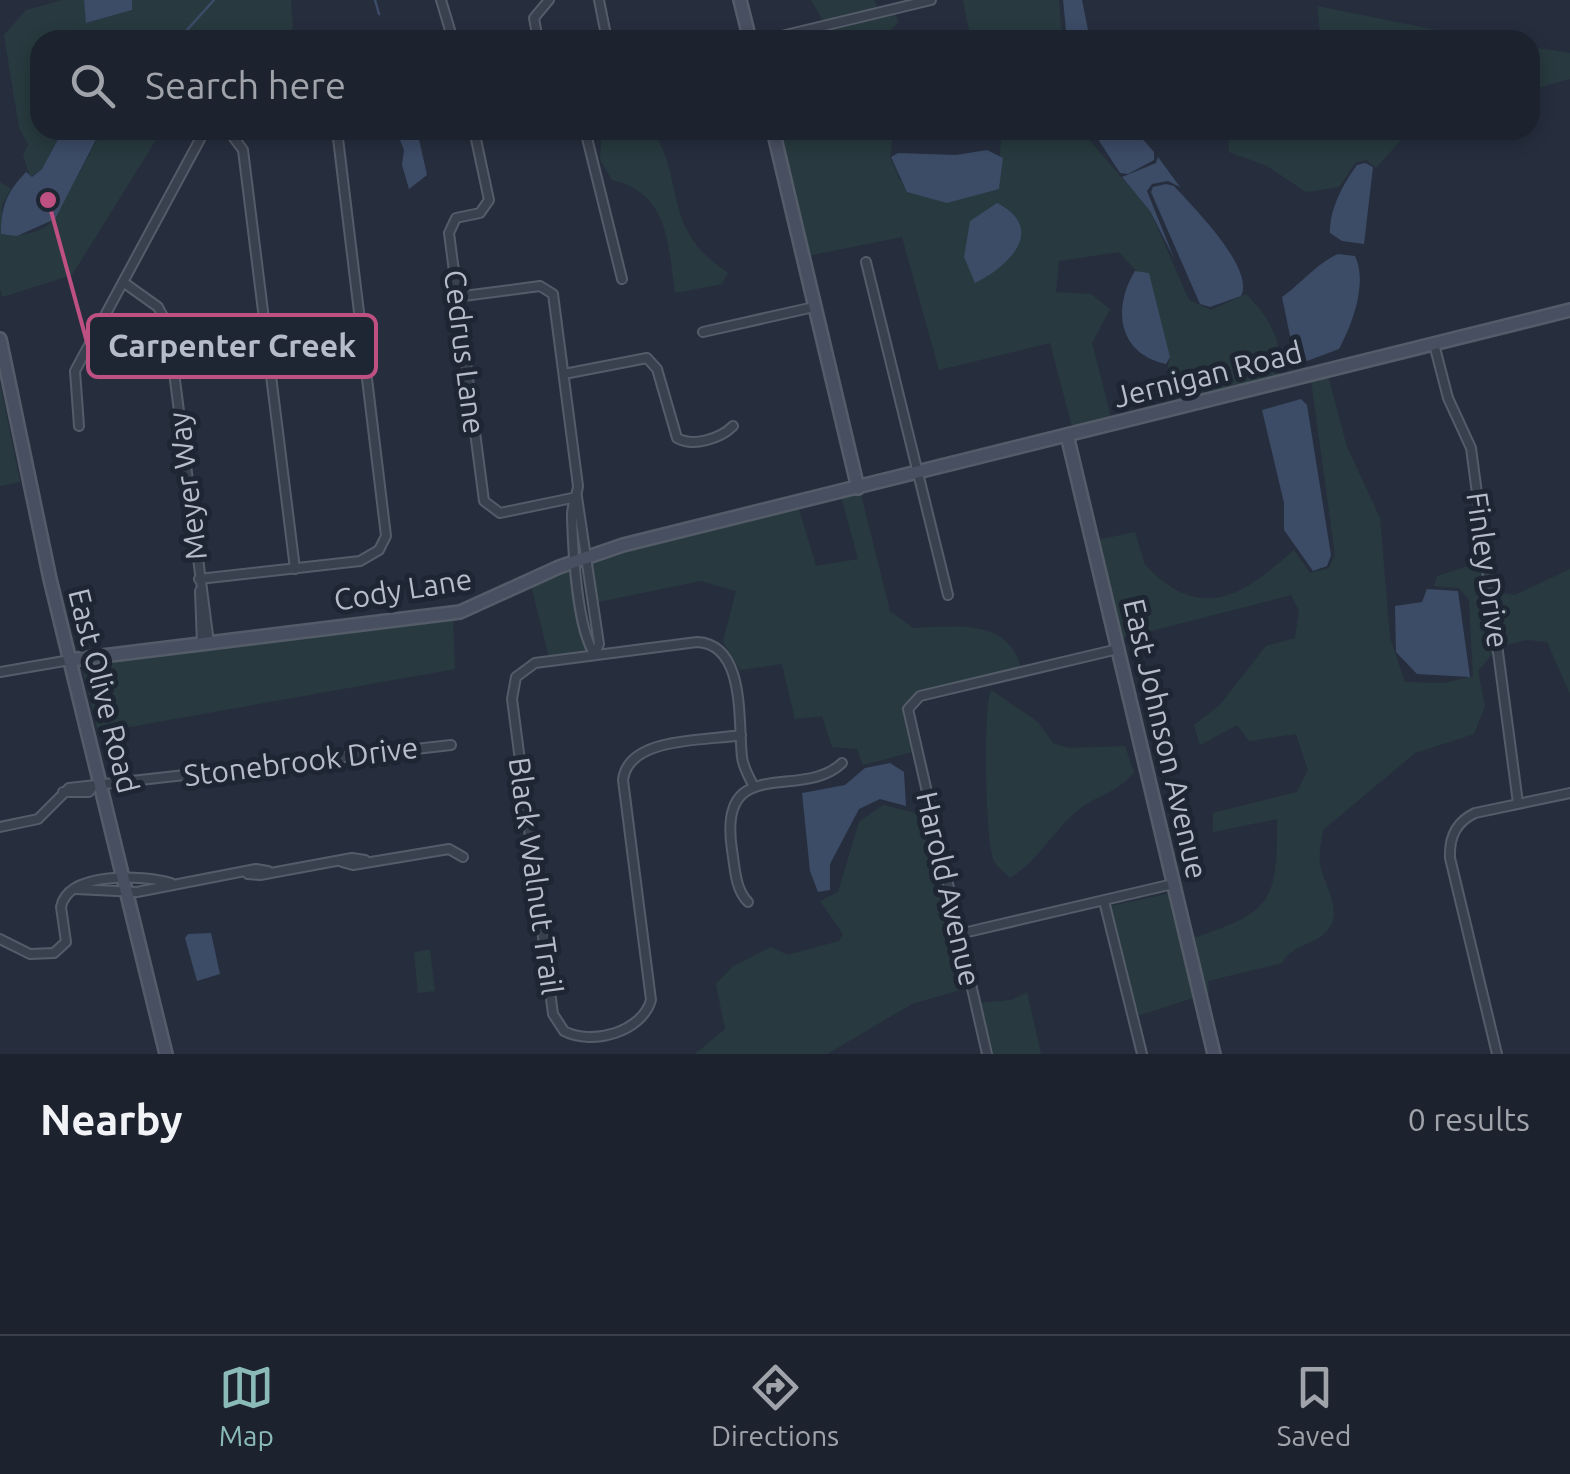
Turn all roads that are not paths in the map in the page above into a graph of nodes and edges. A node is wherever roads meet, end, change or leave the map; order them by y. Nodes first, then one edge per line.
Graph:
1 (441, 0) edge
2 (550, 0) edge
3 (599, 0) edge
4 (740, 0) edge
5 (932, 0) edge
6 (450, 30) edge
7 (536, 30) edge
8 (605, 30) edge
9 (748, 30) edge
10 (807, 30) edge
11 (200, 140) edge
12 (235, 140) edge
13 (338, 140) edge
14 (476, 140) edge
15 (587, 140) edge
16 (774, 140) edge
17 (866, 262) dead end
18 (622, 279) dead end
19 (123, 282) junction
20 (456, 296) junction
21 (814, 306) junction
22 (1570, 310) edge
23 (703, 332) dead end
24 (0, 339) edge
25 (1434, 344) junction
26 (564, 374) junction
27 (79, 426) dead end
28 (733, 426) dead end
29 (1068, 435) junction
30 (918, 473) junction
31 (858, 488) junction
32 (576, 497) junction
33 (582, 558) junction
34 (295, 569) junction
35 (199, 579) junction
36 (948, 595) dead end
37 (206, 644) junction
38 (1118, 649) junction
39 (595, 655) junction
40 (70, 660) junction
41 (0, 672) edge
42 (741, 736) junction
43 (452, 745) dead end
44 (842, 762) dead end
45 (754, 786) junction
46 (96, 787) junction
47 (1570, 793) edge
48 (1518, 803) junction
49 (0, 827) edge
50 (463, 857) dead end
51 (125, 884) junction
52 (1173, 884) junction
53 (1104, 901) junction
54 (748, 902) dead end
55 (959, 934) junction
56 (0, 939) edge
57 (166, 1054) edge
58 (987, 1054) edge
59 (1142, 1054) edge
60 (1214, 1054) edge
61 (1497, 1054) edge

1 - 6 street
2 - 7 street
3 - 8 street
4 - 9 street
5 - 10 street
11 - 19 street
12 - 34 street
13 - 34 street
14 - 20 street, Cedrus Lane
15 - 18 street
16 - 21 street
17 - 30 street
19 - 27 street
19 - 35 street, Meyer Way
20 - 26 street
20 - 32 street, Cedrus Lane
21 - 23 street
21 - 31 street
22 - 25 street, Jernigan Road
24 - 40 street, East Olive Road
25 - 29 street, Jernigan Road
25 - 48 street, Finley Drive
26 - 28 street
26 - 32 street
29 - 30 street, Jernigan Road
29 - 38 street, East Johnson Avenue
30 - 31 street, Jernigan Road
30 - 36 street
31 - 33 street, Cody Lane
32 - 33 street
33 - 37 street, Cody Lane
33 - 39 street
34 - 35 street
35 - 37 street, Meyer Way
37 - 40 street, Cody Lane
38 - 52 street, East Johnson Avenue
38 - 55 street, Harold Avenue
39 - 42 street, Black Walnut Trail
39 - 42 street, Black Walnut Trail
40 - 41 street, Cody Lane
40 - 46 street, East Olive Road
42 - 45 street, Black Walnut Trail
43 - 46 street, Stonebrook Drive
44 - 45 street
45 - 54 street
46 - 49 street, Stonebrook Drive
46 - 51 street, East Olive Road
47 - 48 street
48 - 61 street
50 - 51 street
51 - 56 street
51 - 57 street, East Olive Road
52 - 53 street
52 - 60 street, East Johnson Avenue
53 - 55 street
53 - 59 street
55 - 58 street, Harold Avenue

